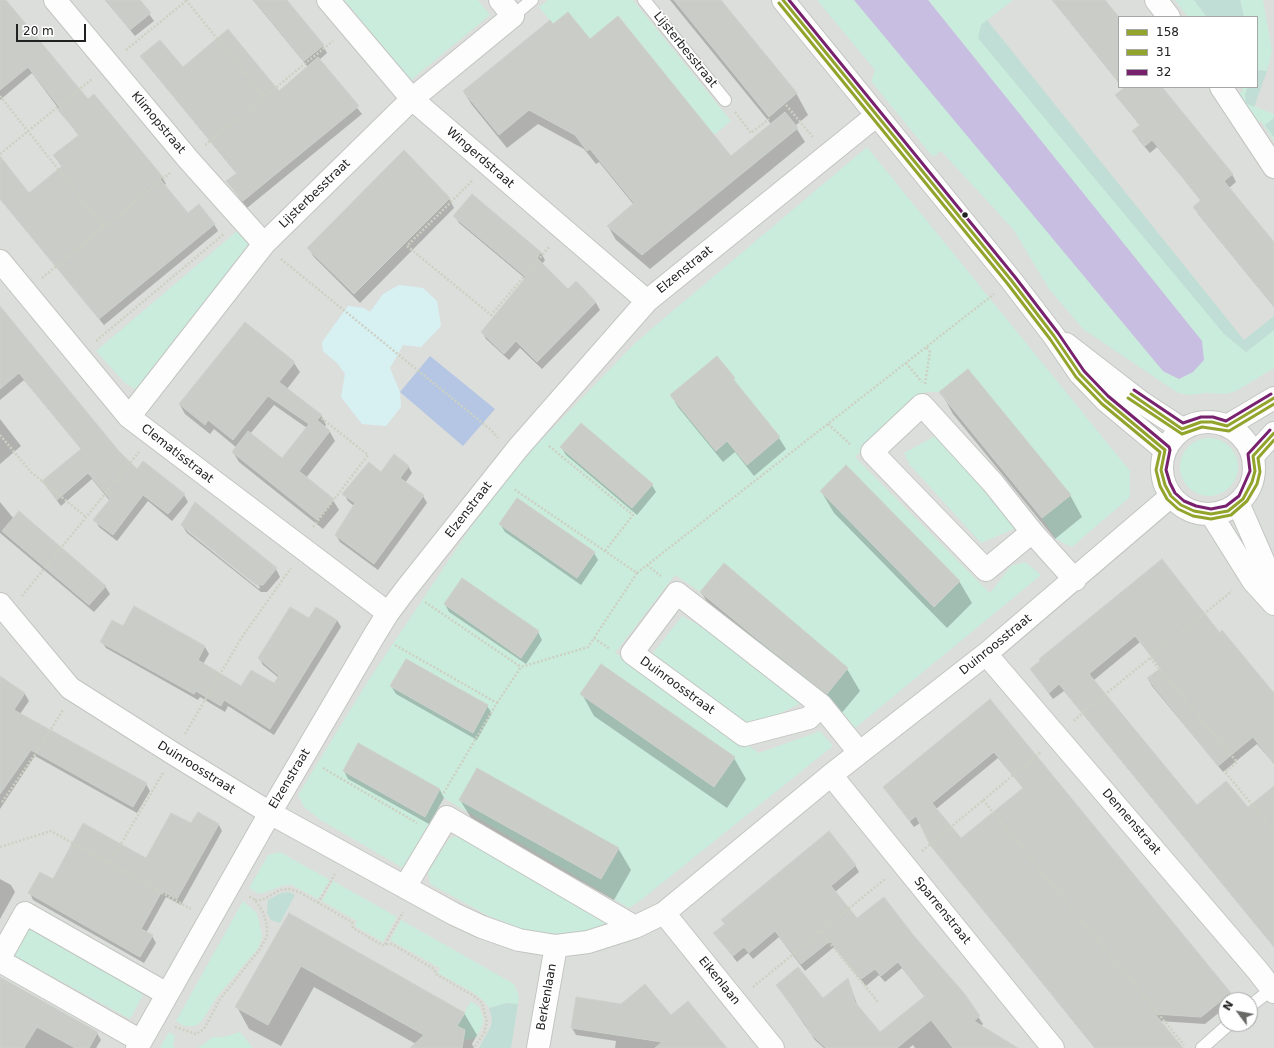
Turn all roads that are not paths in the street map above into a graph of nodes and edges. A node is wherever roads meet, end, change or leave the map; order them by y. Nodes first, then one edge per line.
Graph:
1 (55, 0) edge
2 (328, 0) edge
3 (532, 0) edge
4 (644, 0) edge
5 (783, 0) edge
6 (1156, 0) edge
7 (507, 8) edge
8 (1168, 16) edge
9 (1222, 88) edge
10 (412, 99) junction
11 (725, 100) road end
12 (877, 115) junction
13 (1274, 167) edge
14 (264, 244) junction
15 (0, 261) edge
16 (647, 301) junction
17 (1054, 336) junction
18 (1274, 398) edge
19 (129, 417) junction
20 (1227, 426) junction
21 (1182, 429) junction
22 (1274, 433) edge
23 (1165, 450) junction
24 (1253, 456) junction
25 (1172, 496) junction
26 (1238, 503) junction
27 (1211, 514) junction
28 (1032, 532) junction
29 (1075, 580) junction
30 (1274, 585) edge
31 (1274, 604) edge
32 (388, 613) junction
33 (4, 616) edge
34 (986, 654) junction
35 (821, 705) junction
36 (859, 752) junction
37 (831, 774) junction
38 (270, 813) junction
39 (410, 890) junction
40 (664, 913) junction
41 (635, 927) junction
42 (556, 946) junction
43 (0, 959) edge
44 (1273, 991) edge
45 (167, 994) junction
46 (1258, 1001) edge
47 (1220, 1032) edge
48 (139, 1044) edge
49 (538, 1048) edge
50 (773, 1048) edge
51 (1053, 1048) edge
52 (1202, 1048) edge

1 - 14 street, Klimopstraat
2 - 10 street, Wingerdstraat
3 - 7 lane, Lijsterbesstraat
4 - 11 lane, Lijsterbesstraat
5 - 12 street
6 - 8 street
7 - 10 street, Lijsterbesstraat
9 - 13 street
10 - 14 street, Lijsterbesstraat
10 - 16 street, Wingerdstraat
12 - 16 street, Elzenstraat
12 - 17 street
14 - 19 street, Lijsterbesstraat
15 - 19 street, Clematisstraat
16 - 32 street, Elzenstraat
17 - 21 street
17 - 23 street
18 - 20 street
19 - 32 street, Clematisstraat
20 - 21 street
20 - 24 street
21 - 23 street
22 - 24 street
23 - 25 street
24 - 26 street
25 - 27 street
25 - 29 street, Duinroosstraat
26 - 27 street
26 - 30 street
27 - 31 street
28 - 28 street
28 - 29 street
29 - 34 street, Duinroosstraat
32 - 38 street, Elzenstraat
33 - 38 street, Duinroosstraat
34 - 36 street, Duinroosstraat
34 - 44 street, Dennenstraat
35 - 35 street, Duinroosstraat
35 - 36 street, Duinroosstraat
36 - 37 street, Duinroosstraat
37 - 40 street, Duinroosstraat
37 - 51 street, Sparrenstraat
38 - 39 street, Duinroosstraat
38 - 45 street, Elzenstraat
39 - 41 street
39 - 42 street, Duinroosstraat
40 - 41 street, Duinroosstraat
40 - 50 street, Eikenlaan
41 - 42 street, Duinroosstraat
42 - 49 street, Berkenlaan
43 - 45 street, Elzenstraat
43 - 48 street, Elzenstraat
44 - 46 lane
45 - 48 street, Elzenstraat
47 - 52 lane

